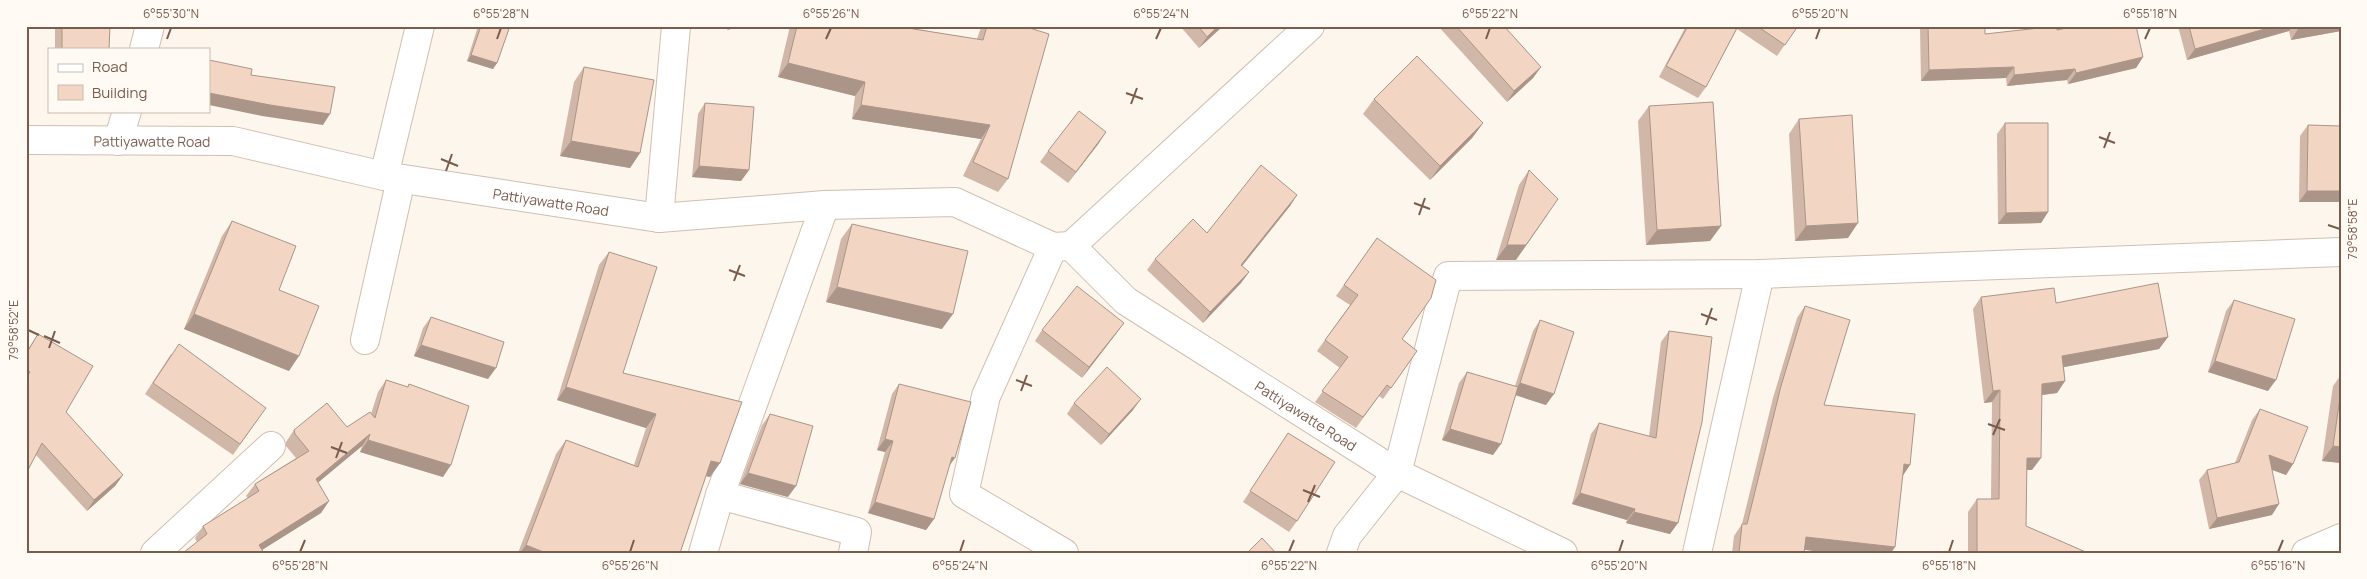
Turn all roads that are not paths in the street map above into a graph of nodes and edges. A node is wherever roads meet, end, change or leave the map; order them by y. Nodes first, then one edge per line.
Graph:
1 (150, 26) edge
2 (420, 26) edge
3 (676, 26) edge
4 (1310, 26) edge
5 (144, 48) edge
6 (127, 112) edge
7 (26, 140) edge
8 (118, 142) junction
9 (392, 178) junction
10 (825, 205) junction
11 (659, 218) junction
12 (1062, 247) junction
13 (2341, 252) edge
14 (1760, 274) junction
15 (365, 340) dead end
16 (272, 446) dead end
17 (1397, 473) junction
18 (720, 495) junction
19 (2341, 538) edge
20 (155, 553) edge
21 (703, 553) edge
22 (853, 553) edge
23 (1064, 553) edge
24 (1341, 553) edge
25 (1562, 553) edge
26 (1697, 553) edge
27 (2306, 553) edge

1 - 5 street
2 - 9 street
3 - 11 street
4 - 12 street
6 - 8 street
7 - 8 street, Pattiyawatte Road
8 - 9 street, Pattiyawatte Road
9 - 11 street, Pattiyawatte Road
9 - 15 street
10 - 11 street, Pattiyawatte Road
10 - 12 street, Pattiyawatte Road
10 - 18 street
12 - 17 street, Pattiyawatte Road
12 - 23 street
13 - 14 street
14 - 17 street
14 - 26 street
16 - 20 street
17 - 24 street
17 - 25 street, Pattiyawatte Road
18 - 21 street
18 - 22 street
19 - 27 street

